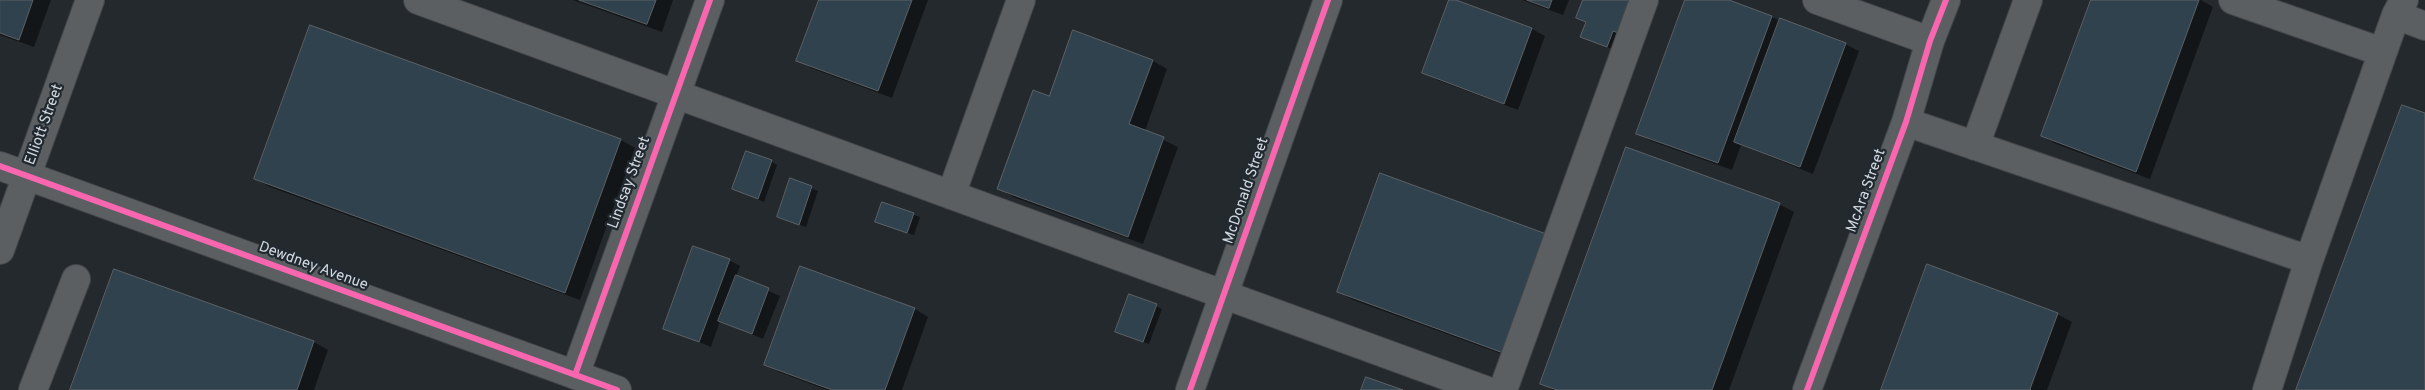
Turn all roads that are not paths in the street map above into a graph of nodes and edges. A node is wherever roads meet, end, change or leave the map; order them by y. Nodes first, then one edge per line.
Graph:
1 (90, 0) edge
2 (418, 0) edge
3 (710, 0) edge
4 (1021, 0) edge
5 (1328, 0) edge
6 (1644, 0) edge
7 (1817, 0) edge
8 (1946, 0) edge
9 (2028, 0) edge
10 (2233, 0) edge
11 (2400, 7) edge
12 (2425, 26) edge
13 (1930, 41) junction
14 (2382, 52) junction
15 (675, 96) junction
16 (1906, 122) junction
17 (1975, 146) junction
18 (0, 166) edge
19 (27, 176) junction
20 (951, 195) junction
21 (0, 250) edge
22 (2309, 260) junction
23 (76, 279) dead end
24 (1225, 293) junction
25 (575, 374) junction
26 (32, 390) edge
27 (617, 390) edge
28 (1190, 390) edge
29 (1485, 390) edge
30 (1503, 390) edge
31 (1807, 390) edge
32 (2267, 390) edge

1 - 19 street, Elliott Street
2 - 15 street
3 - 15 street, Lindsay Street
4 - 20 street
5 - 24 street, McDonald Street
6 - 30 street
7 - 13 street
8 - 13 street, McAra Street
9 - 17 street
10 - 14 street
11 - 12 street
11 - 14 street
13 - 16 street, McAra Street
14 - 22 street
15 - 20 street
15 - 25 street, Lindsay Street
16 - 17 street
16 - 31 street, McAra Street
17 - 22 street
18 - 19 street, Dewdney Avenue
19 - 21 street, Elliott Street
19 - 25 street, Dewdney Avenue
20 - 24 street
22 - 32 street
23 - 26 street
24 - 28 street, McDonald Street
24 - 29 street
25 - 27 street, Dewdney Avenue

